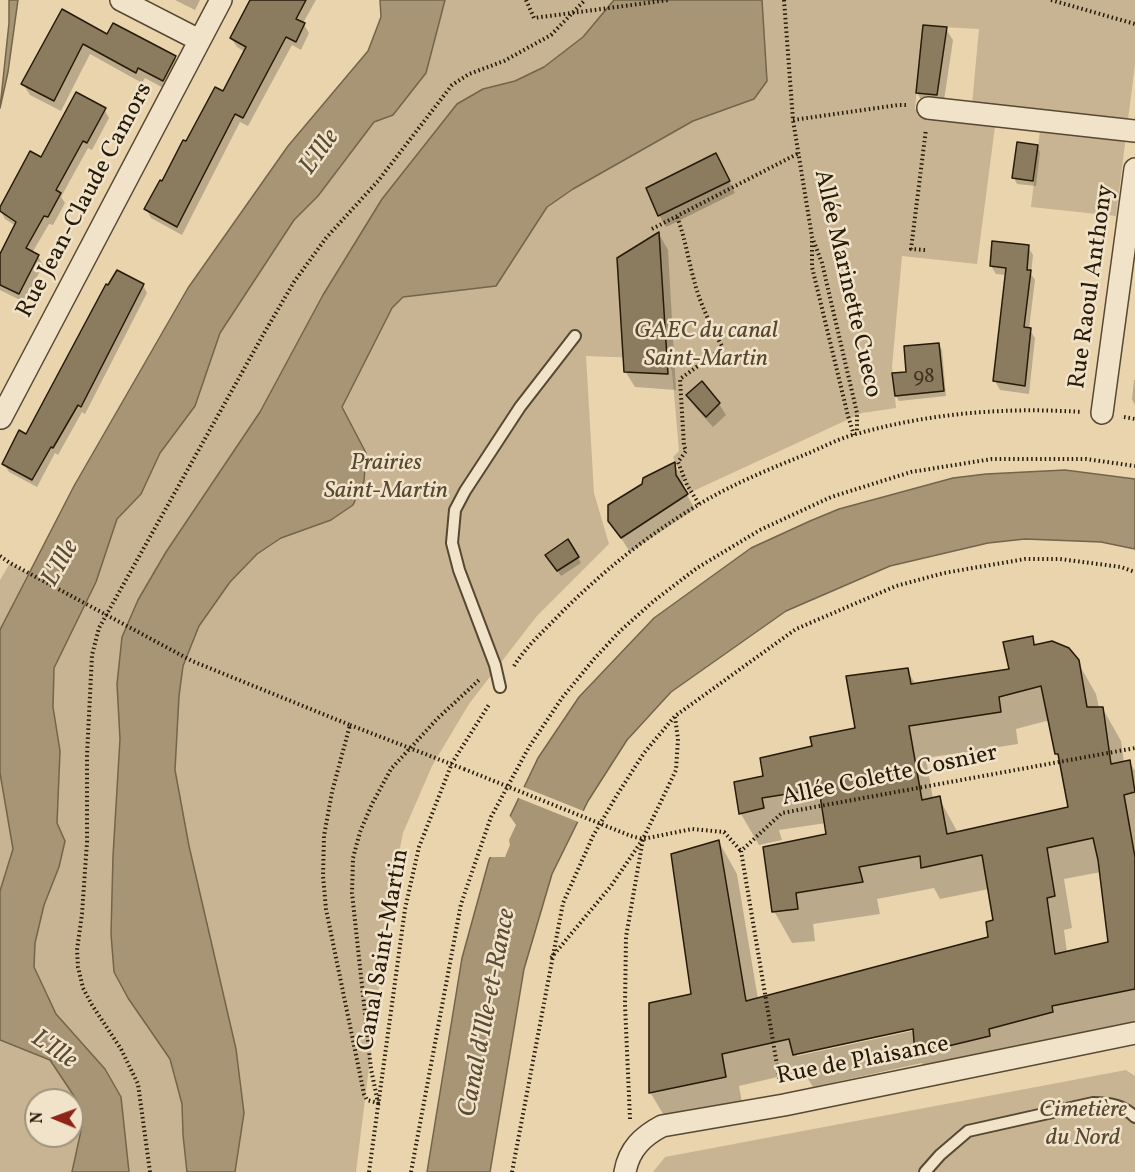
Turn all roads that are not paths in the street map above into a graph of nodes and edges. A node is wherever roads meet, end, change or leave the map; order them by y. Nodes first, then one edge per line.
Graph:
1 (121, 0) edge
2 (221, 0) edge
3 (199, 40) junction
4 (928, 108) road end
5 (1135, 131) edge
6 (1135, 168) edge
7 (575, 336) dead end
8 (1102, 413) road end
9 (1, 418) edge
10 (500, 687) road end
11 (1135, 1033) edge
12 (1135, 1117) edge
13 (625, 1172) edge
14 (925, 1172) edge

1 - 3 street
2 - 3 street, Rue Jean-Claude Camors
3 - 9 street, Rue Jean-Claude Camors
4 - 5 street
6 - 8 street, Rue Raoul Anthony
7 - 10 lane
11 - 13 street, Rue de Plaisance
12 - 14 lane

